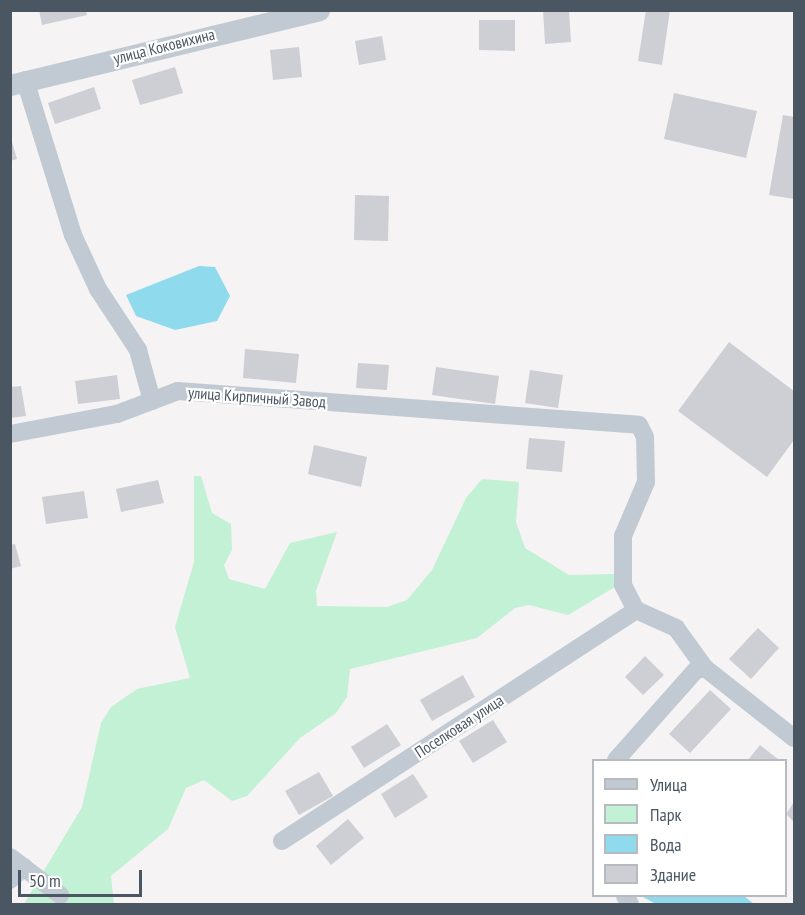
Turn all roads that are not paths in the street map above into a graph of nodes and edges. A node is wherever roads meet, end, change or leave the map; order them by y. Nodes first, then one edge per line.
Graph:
1 (319, 10) edge
2 (18, 82) edge
3 (152, 401) junction
4 (10, 434) edge
5 (636, 610) junction
6 (705, 669) junction
7 (795, 738) edge
8 (617, 759) edge
9 (282, 841) dead end
10 (17, 862) edge
11 (10, 880) edge
12 (60, 895) dead end

1 - 2 street, улица Коковихина
2 - 3 street
3 - 4 street
3 - 5 street, улица Кирпичный Завод
5 - 6 street
5 - 9 street, Поселковая улица
6 - 7 street
6 - 8 street
10 - 11 street
10 - 12 street

